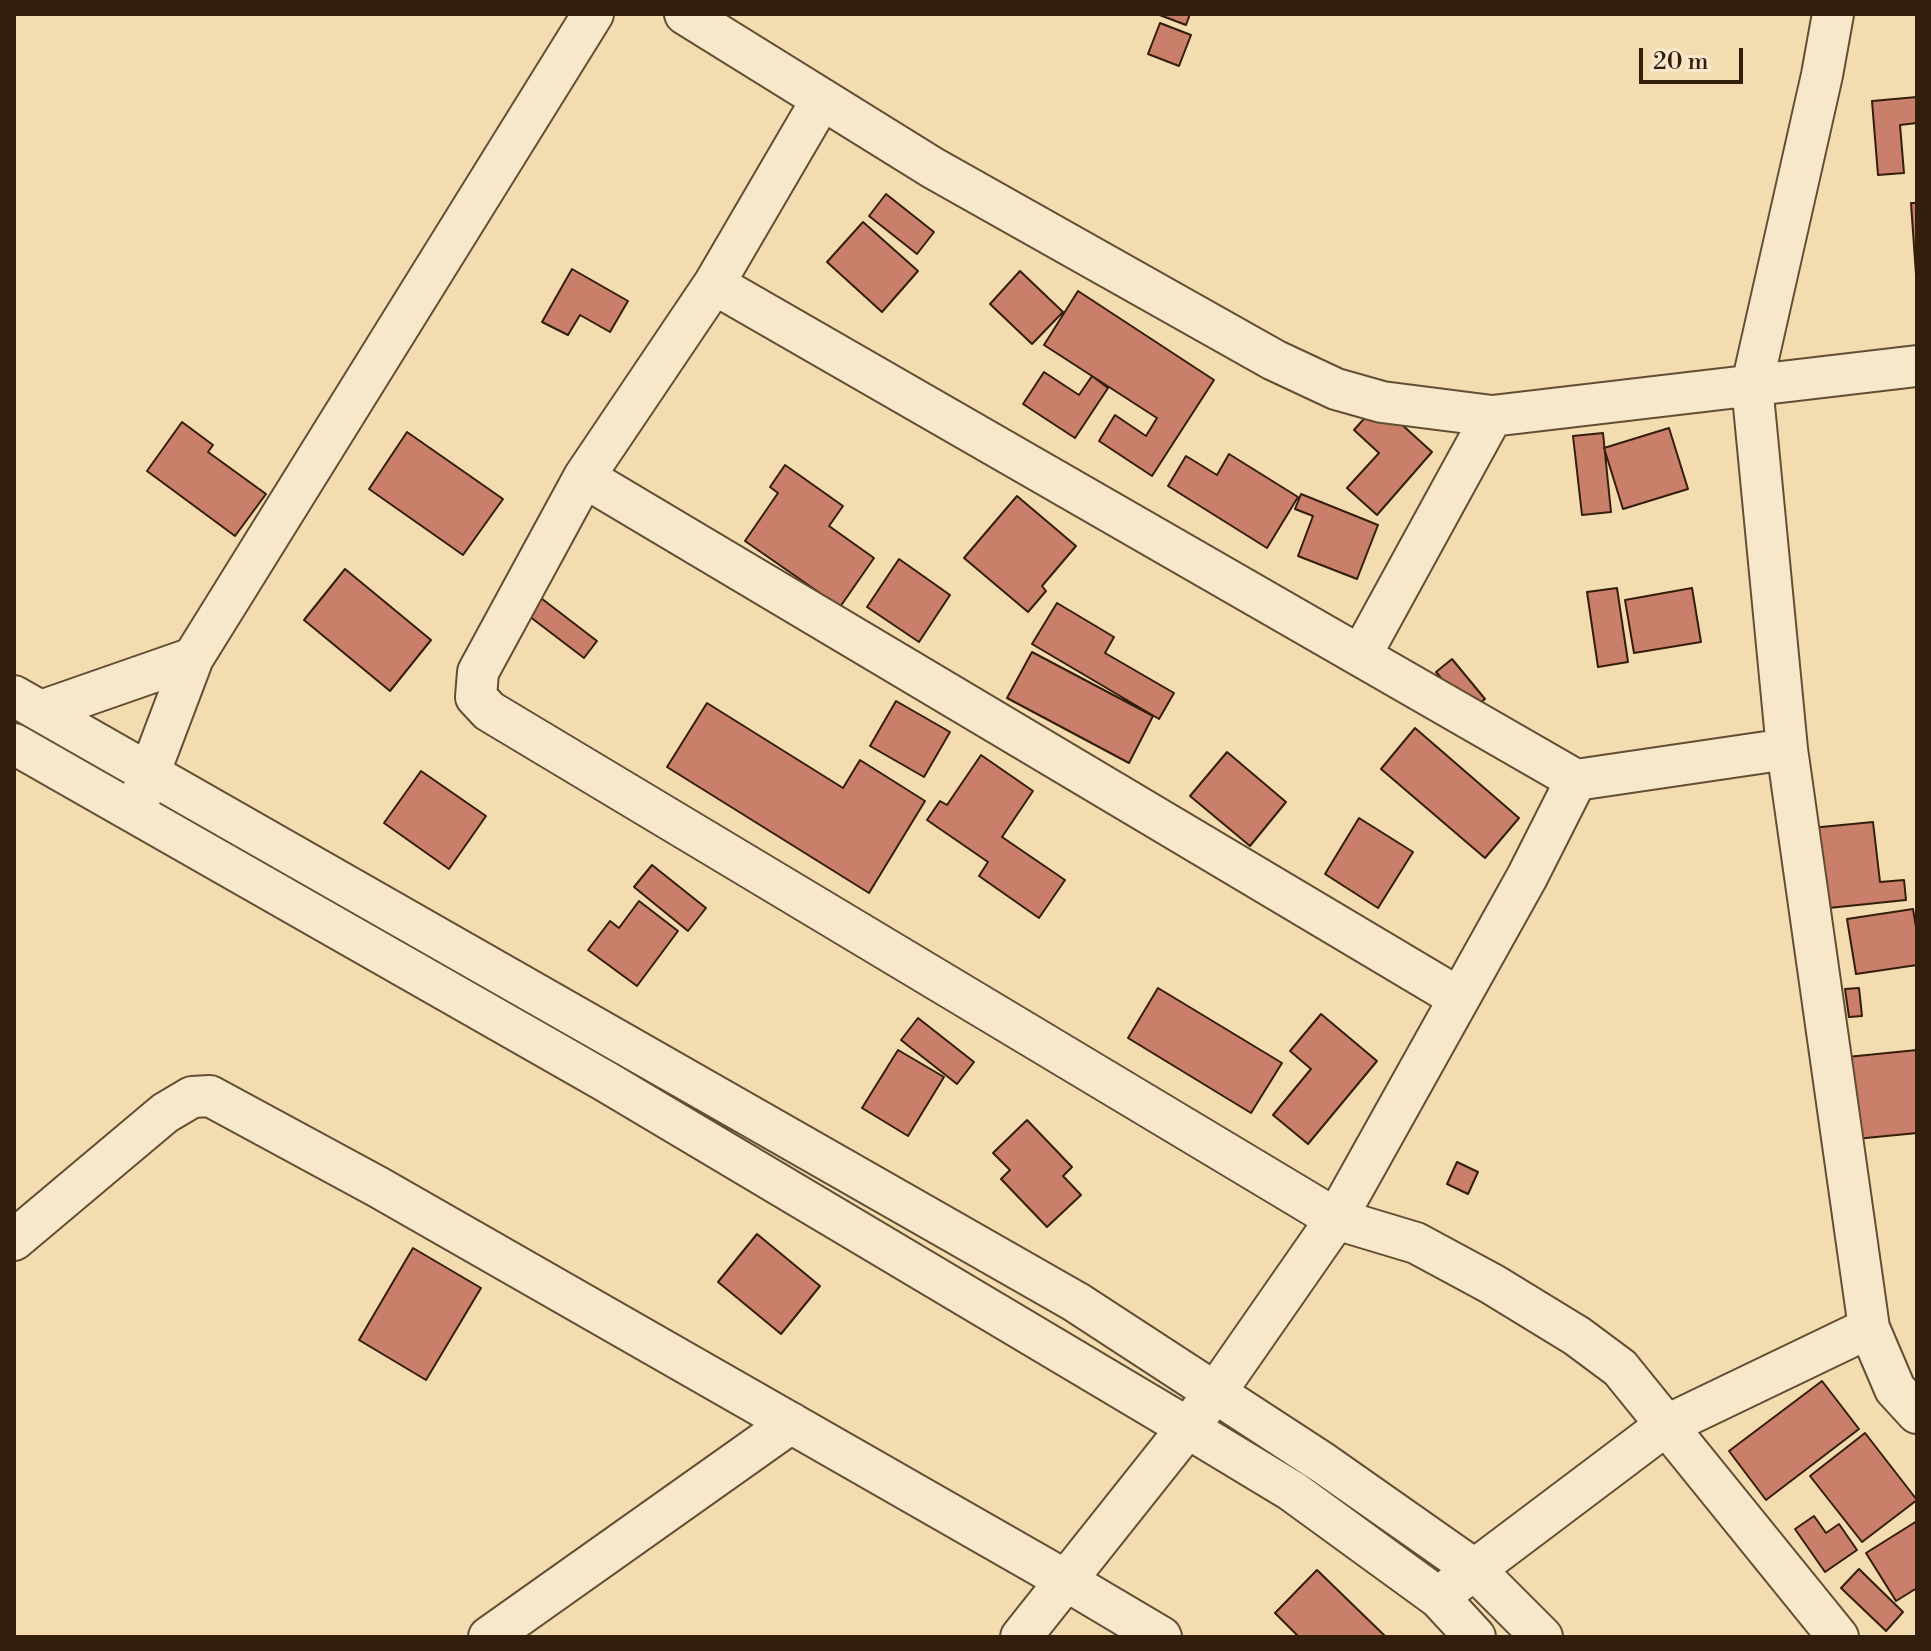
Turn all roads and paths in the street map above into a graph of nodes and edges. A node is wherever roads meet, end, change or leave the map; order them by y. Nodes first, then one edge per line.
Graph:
1 (593, 14) edge
2 (685, 14) edge
3 (1833, 14) edge
4 (822, 99) junction
5 (714, 284) junction
6 (1917, 366) edge
7 (1752, 385) junction
8 (1492, 416) junction
9 (584, 477) junction
10 (1361, 655) junction
11 (193, 658) junction
12 (28, 704) edge
13 (14, 744) edge
14 (1787, 749) junction
15 (151, 773) junction
16 (1576, 780) junction
17 (135, 813) junction
18 (372, 900) junction
19 (357, 939) junction
20 (1459, 998) junction
21 (623, 1044) junction
22 (605, 1081) junction
23 (854, 1176) junction
24 (835, 1217) junction
25 (1336, 1219) junction
26 (14, 1240) edge
27 (1869, 1328) junction
28 (1215, 1393) junction
29 (1917, 1413) edge
30 (791, 1423) junction
31 (1665, 1426) junction
32 (1188, 1428) junction
33 (1474, 1569) junction
34 (1065, 1580) junction
35 (1439, 1598) junction
36 (489, 1637) edge
37 (1021, 1637) edge
38 (1161, 1637) edge
39 (1475, 1637) edge
40 (1542, 1637) edge
41 (1838, 1637) edge

1 - 11 street
2 - 4 street
3 - 7 street
4 - 5 street
4 - 8 street
5 - 9 street
5 - 10 street
6 - 7 street
7 - 8 street
7 - 14 street
8 - 10 street
9 - 20 street
9 - 25 street
10 - 16 street
11 - 12 street
11 - 15 street
12 - 15 street
13 - 17 street
14 - 16 street
14 - 27 street
15 - 17 street
15 - 18 street
16 - 20 street
17 - 19 street
18 - 19 street
18 - 21 street
19 - 22 street
20 - 25 street
21 - 22 street
21 - 23 street
22 - 24 street
23 - 24 street
23 - 28 street
24 - 32 street
25 - 28 street
25 - 31 street
26 - 30 street
27 - 29 street
27 - 31 street
28 - 32 street
28 - 33 street
30 - 34 street
30 - 36 street
31 - 33 street
31 - 41 street
32 - 34 street
32 - 35 street
33 - 35 street
33 - 40 street
34 - 37 street
34 - 38 street
35 - 39 street

